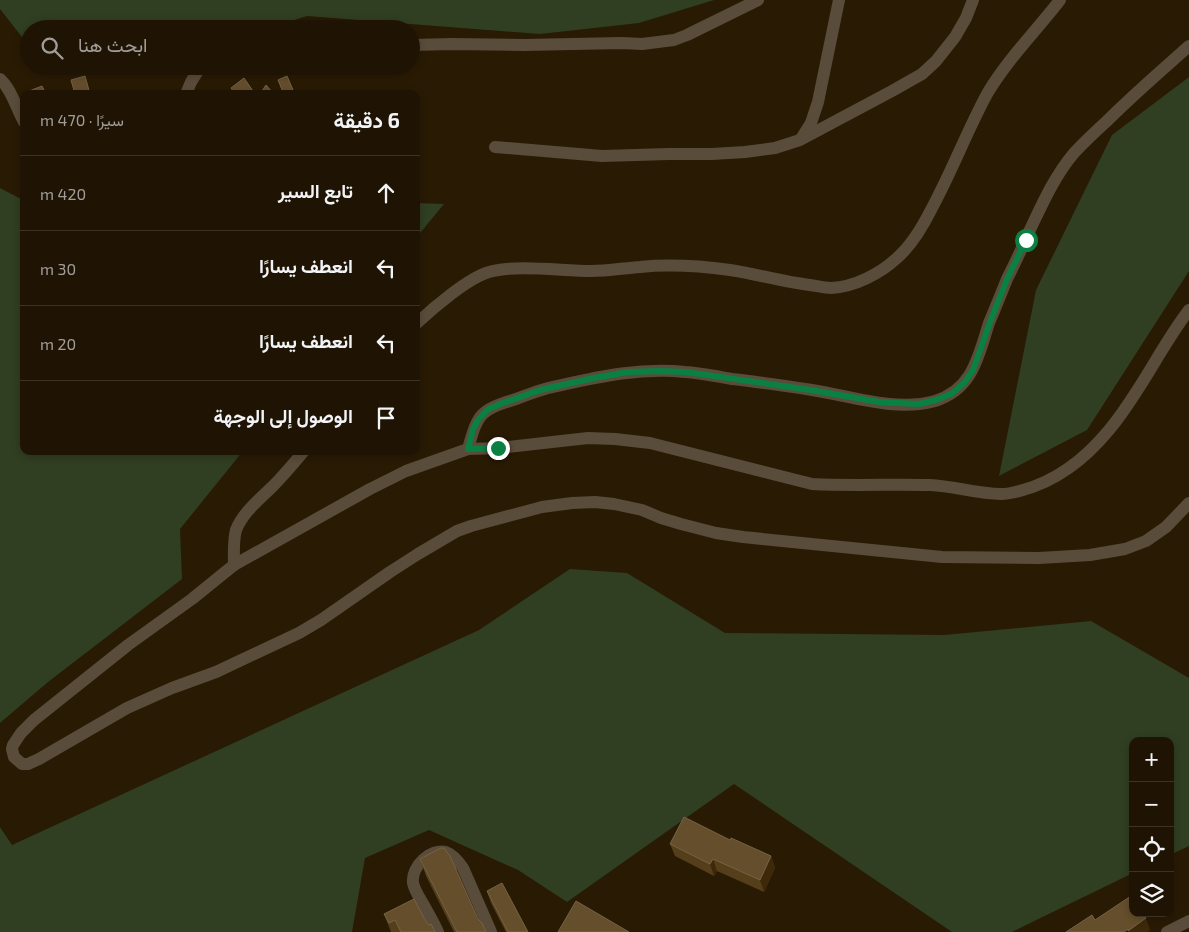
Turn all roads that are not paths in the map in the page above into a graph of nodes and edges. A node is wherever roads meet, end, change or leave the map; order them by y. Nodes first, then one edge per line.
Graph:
1 (758, 0) edge
2 (839, 0) edge
3 (973, 0) edge
4 (1060, 0) edge
5 (420, 46) edge
6 (1189, 46) edge
7 (195, 75) edge
8 (0, 79) edge
9 (188, 90) edge
10 (20, 114) edge
11 (800, 140) junction
12 (495, 147) dead end
13 (1189, 310) edge
14 (420, 321) edge
15 (468, 449) junction
16 (300, 455) edge
17 (1189, 503) edge
18 (234, 565) junction
19 (1189, 921) edge
20 (438, 932) edge
21 (491, 932) edge
22 (1167, 932) edge

1 - 5 street
2 - 11 street
3 - 11 street
4 - 14 street
6 - 15 street
7 - 9 street
8 - 10 street
11 - 12 street
13 - 15 street
15 - 18 street
16 - 18 street
17 - 18 street
19 - 22 street
20 - 21 street

